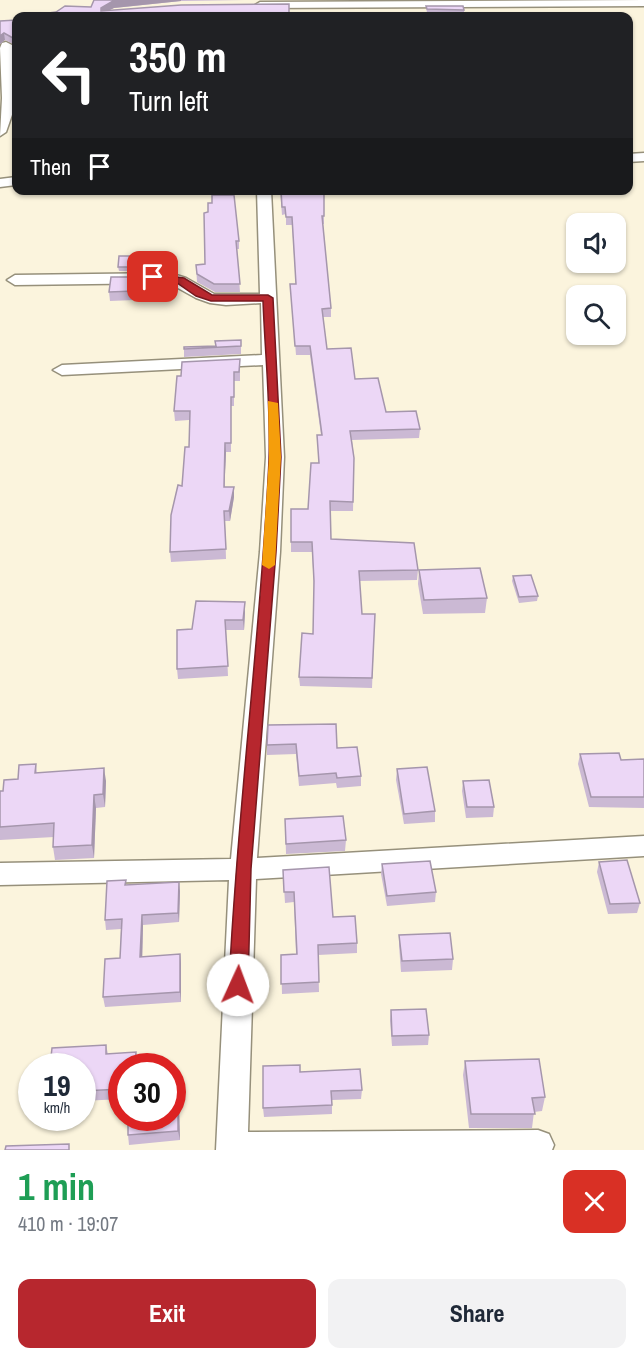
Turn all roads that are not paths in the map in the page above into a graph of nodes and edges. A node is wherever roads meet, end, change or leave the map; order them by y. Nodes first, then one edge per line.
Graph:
1 (457, 2) edge
2 (644, 3) edge
3 (255, 7) edge
4 (8, 44) edge
5 (12, 97) edge
6 (12, 104) edge
7 (0, 132) edge
8 (264, 195) edge
9 (15, 280) dead end
10 (268, 298) junction
11 (270, 360) junction
12 (62, 370) dead end
13 (644, 846) edge
14 (243, 869) junction
15 (0, 874) edge
16 (538, 1145) dead end
17 (232, 1148) edge

1 - 2 street
1 - 3 street
4 - 5 street
6 - 7 street
8 - 10 street
9 - 10 street
10 - 11 street
11 - 12 street
11 - 14 street
13 - 14 street
14 - 15 street
14 - 17 street
16 - 17 street

